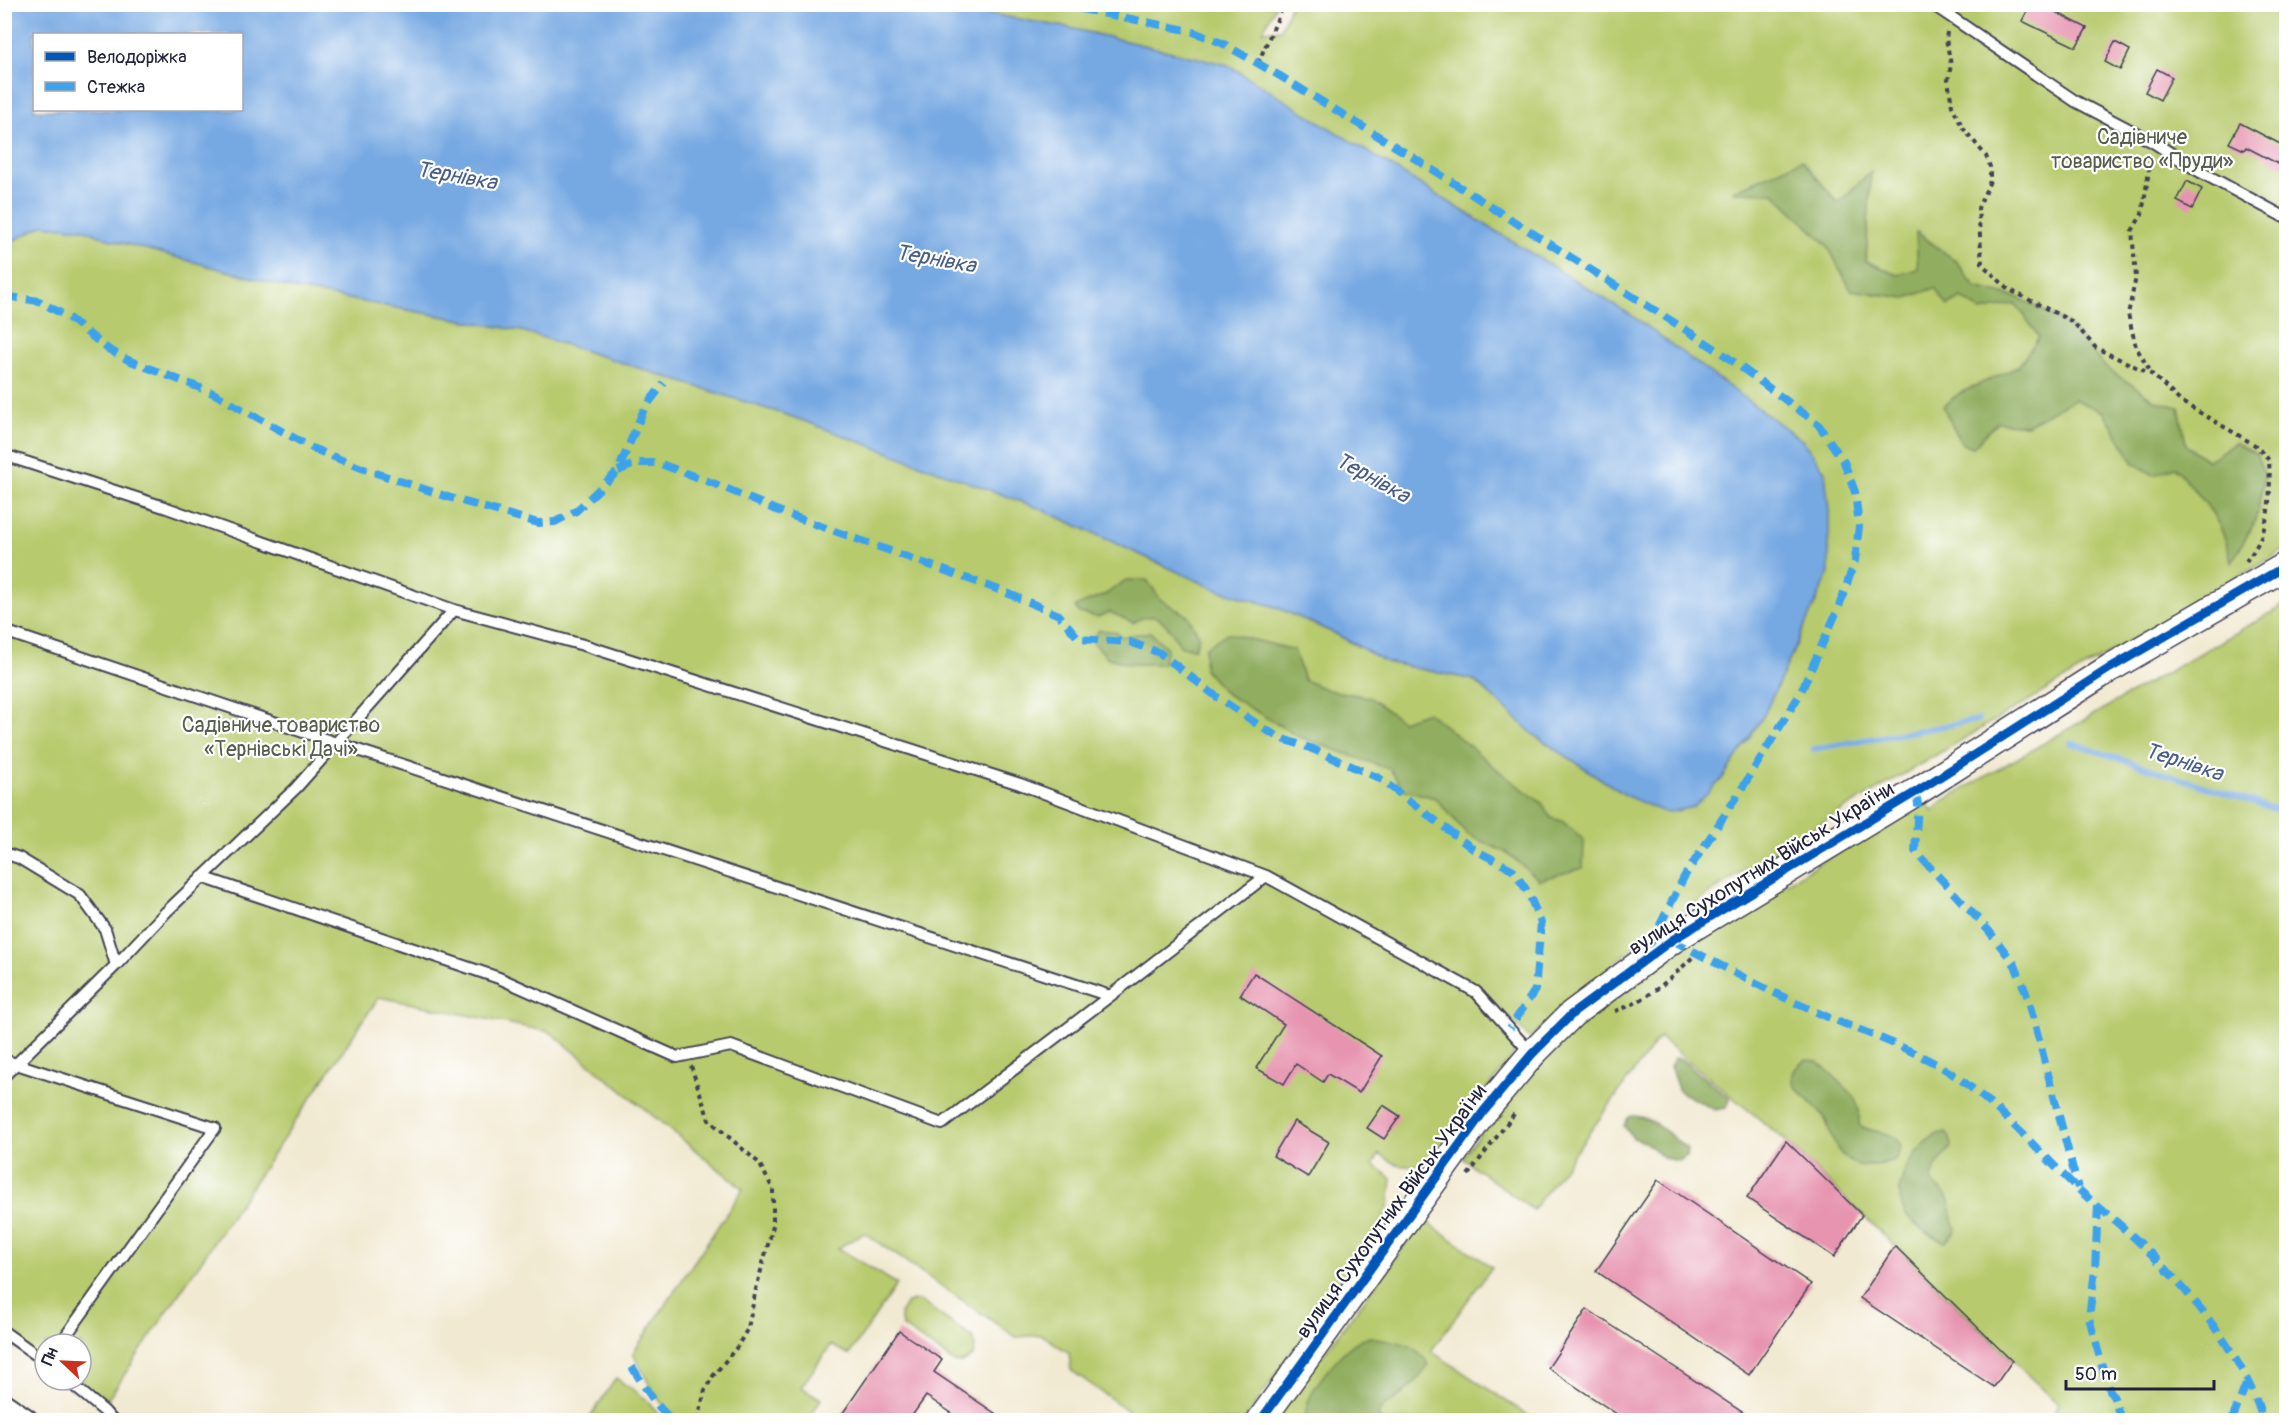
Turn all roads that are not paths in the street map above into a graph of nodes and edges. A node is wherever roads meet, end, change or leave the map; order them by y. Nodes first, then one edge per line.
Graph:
1 (1932, 4) edge
2 (2286, 218) edge
3 (4, 455) edge
4 (2286, 566) edge
5 (454, 610) junction
6 (4, 631) edge
7 (336, 743) junction
8 (4, 853) edge
9 (1266, 876) junction
10 (202, 877) junction
11 (116, 965) junction
12 (1110, 996) junction
13 (1532, 1054) junction
14 (4, 1060) edge
15 (16, 1064) junction
16 (4, 1076) edge
17 (4, 1332) edge
18 (69, 1332) edge
19 (33, 1353) edge
20 (82, 1392) edge
21 (4, 1405) edge
22 (26, 1420) edge
23 (112, 1420) edge
24 (1261, 1420) edge

1 - 2 lane
3 - 5 lane
4 - 13 street, вулиця Сухопутних Військ України
5 - 7 lane
5 - 9 lane
6 - 7 lane
7 - 10 lane
7 - 12 lane
8 - 11 lane
9 - 12 lane
9 - 13 lane
10 - 11 lane
10 - 12 lane
11 - 15 lane
13 - 24 street, вулиця Сухопутних Військ України
14 - 15 lane
15 - 16 lane
15 - 18 lane
17 - 19 lane
20 - 23 lane
21 - 22 street

